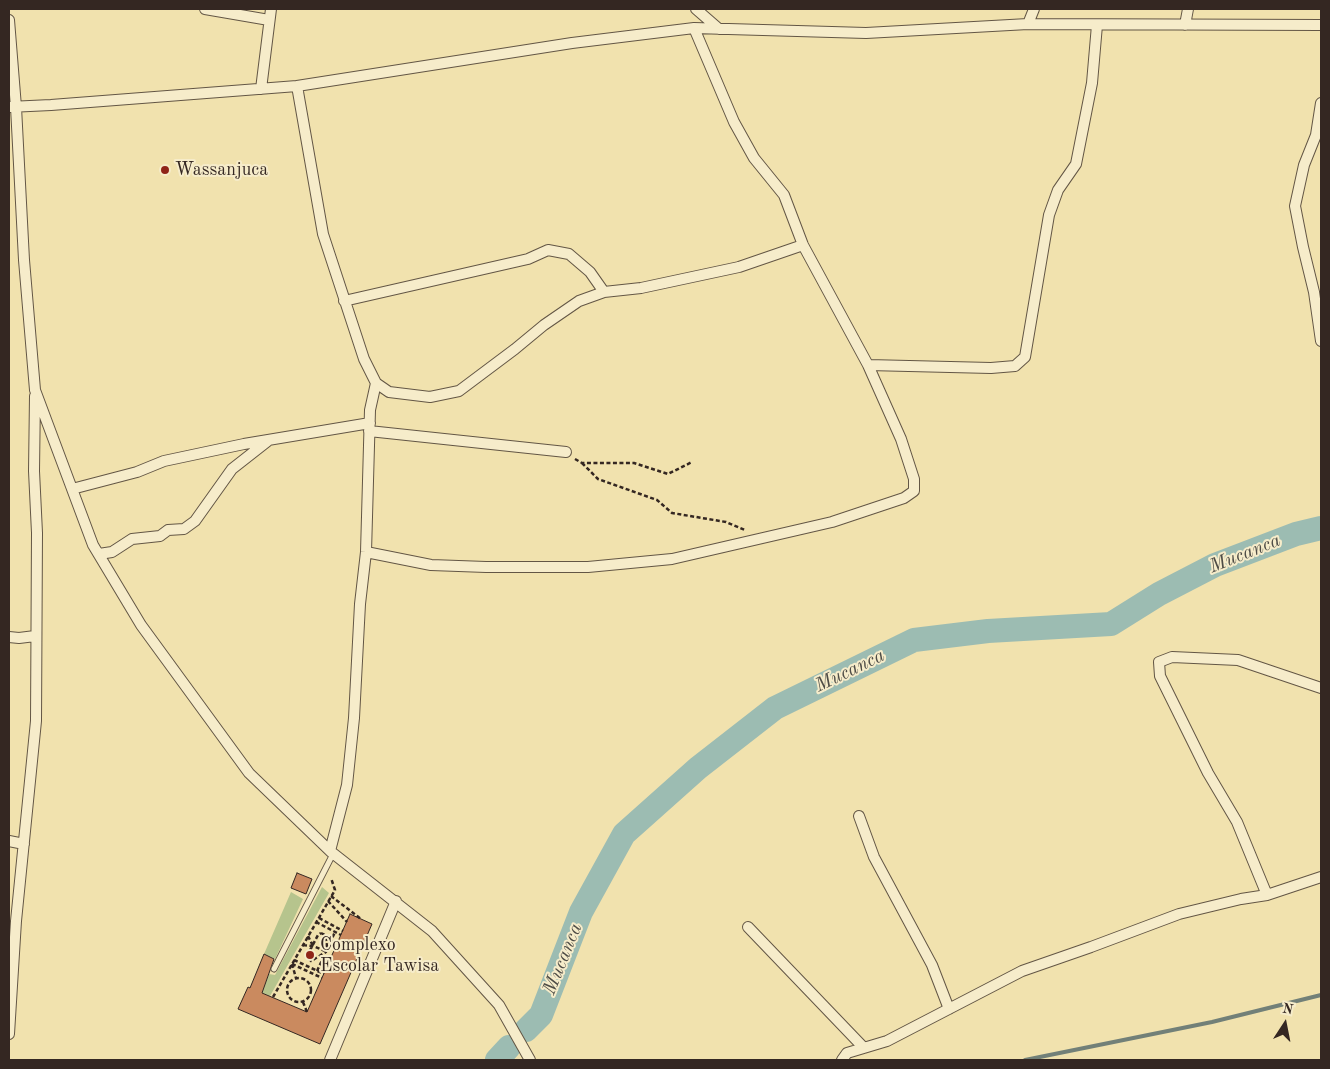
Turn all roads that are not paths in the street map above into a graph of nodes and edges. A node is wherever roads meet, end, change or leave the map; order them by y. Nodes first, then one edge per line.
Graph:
1 (205, 9) edge
2 (270, 9) edge
3 (696, 9) edge
4 (1034, 9) edge
5 (1188, 9) edge
6 (9, 20) edge
7 (269, 20) junction
8 (1028, 24) junction
9 (1097, 25) junction
10 (1185, 25) junction
11 (1321, 25) edge
12 (694, 28) junction
13 (719, 28) junction
14 (296, 86) junction
15 (261, 89) junction
16 (1321, 103) edge
17 (12, 107) edge
18 (803, 245) junction
19 (604, 292) junction
20 (344, 301) junction
21 (1321, 341) edge
22 (868, 365) junction
23 (376, 383) junction
24 (35, 390) junction
25 (369, 427) junction
26 (270, 440) junction
27 (566, 452) road end
28 (72, 489) junction
29 (366, 552) junction
30 (99, 554) junction
31 (35, 636) junction
32 (9, 637) edge
33 (1321, 688) edge
34 (859, 816) dead end
35 (9, 841) edge
36 (24, 844) junction
37 (332, 852) junction
38 (1321, 877) edge
39 (1267, 895) junction
40 (396, 901) junction
41 (16, 922) junction
42 (748, 927) dead end
43 (9, 932) edge
44 (274, 969) dead end
45 (949, 1009) junction
46 (9, 1034) edge
47 (864, 1048) junction
48 (330, 1060) edge
49 (530, 1060) edge
50 (842, 1060) edge

1 - 7 street
2 - 7 street
3 - 13 street
4 - 8 street
5 - 10 street
6 - 17 street
7 - 15 street
8 - 9 street
8 - 13 street
9 - 10 street
9 - 22 street
10 - 11 street
12 - 13 street
12 - 14 street
12 - 18 street
14 - 15 street
14 - 20 street
15 - 17 street
16 - 21 street
17 - 24 street
18 - 19 street
18 - 22 street
19 - 20 street
19 - 23 street
20 - 23 street
22 - 29 street
23 - 25 street
24 - 28 street
24 - 31 street
25 - 26 street
25 - 27 street
25 - 29 street
26 - 28 street
26 - 30 street
28 - 30 street
29 - 37 street
30 - 37 street
31 - 32 street
31 - 36 street
33 - 39 street
34 - 45 street
35 - 36 street
36 - 41 street
37 - 40 street
37 - 44 lane
38 - 39 street
39 - 45 street
40 - 48 street
40 - 49 street
41 - 43 street
41 - 46 street
42 - 47 street
45 - 47 street
47 - 50 street

